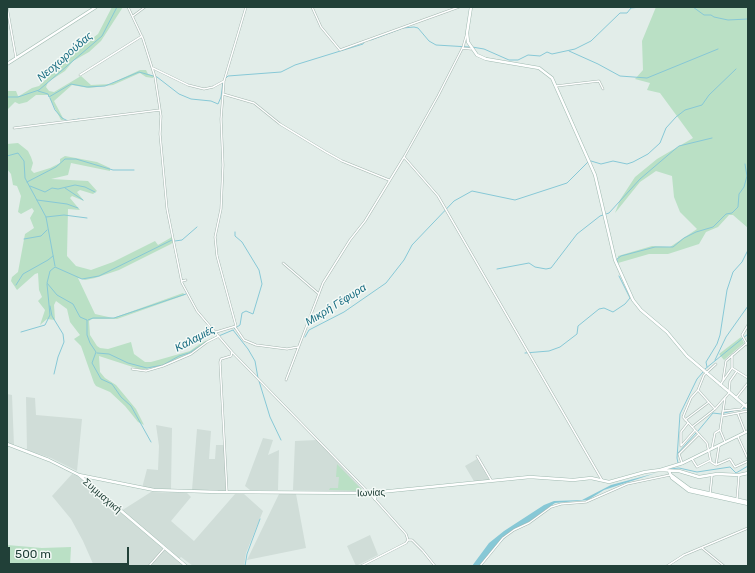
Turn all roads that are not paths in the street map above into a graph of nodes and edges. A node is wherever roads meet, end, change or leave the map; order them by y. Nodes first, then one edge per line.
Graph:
1 (7, 7) edge
2 (96, 7) edge
3 (128, 7) edge
4 (145, 7) edge
5 (246, 7) edge
6 (312, 7) edge
7 (458, 7) edge
8 (471, 7) edge
9 (132, 16) junction
10 (467, 33) junction
11 (142, 36) junction
12 (462, 48) junction
13 (471, 49) junction
14 (16, 58) junction
15 (7, 64) edge
16 (153, 68) junction
17 (80, 75) dead end
18 (224, 81) junction
19 (556, 86) junction
20 (603, 89) dead end
21 (223, 94) junction
22 (160, 110) junction
23 (14, 128) dead end
24 (404, 156) junction
25 (389, 180) junction
26 (283, 263) dead end
27 (186, 280) dead end
28 (182, 282) junction
29 (319, 294) junction
30 (748, 325) edge
31 (235, 327) junction
32 (216, 332) junction
33 (219, 336) junction
34 (746, 342) edge
35 (748, 346) edge
36 (298, 347) junction
37 (232, 352) junction
38 (732, 355) junction
39 (716, 364) dead end
40 (732, 368) junction
41 (132, 369) dead end
42 (737, 371) junction
43 (706, 373) junction
44 (725, 378) junction
45 (748, 378) edge
46 (286, 380) dead end
47 (723, 380) junction
48 (730, 381) junction
49 (748, 382) edge
50 (720, 385) junction
51 (698, 390) junction
52 (729, 393) junction
53 (725, 398) junction
54 (735, 399) junction
55 (709, 402) junction
56 (748, 403) edge
57 (744, 406) junction
58 (715, 409) junction
59 (748, 410) edge
60 (723, 411) junction
61 (738, 414) junction
62 (722, 416) junction
63 (685, 420) junction
64 (688, 423) junction
65 (692, 427) junction
66 (696, 430) junction
67 (720, 430) junction
68 (746, 432) edge
69 (699, 434) junction
70 (737, 435) junction
71 (725, 442) junction
72 (7, 444) edge
73 (719, 445) junction
74 (712, 448) junction
75 (709, 450) junction
76 (477, 456) dead end
77 (692, 459) junction
78 (711, 460) junction
79 (748, 460) edge
80 (682, 464) junction
81 (716, 466) junction
82 (660, 470) junction
83 (669, 473) junction
84 (748, 473) edge
85 (713, 475) junction
86 (739, 475) junction
87 (84, 478) junction
88 (492, 482) junction
89 (603, 482) junction
90 (227, 492) junction
91 (370, 493) junction
92 (376, 493) junction
93 (710, 494) junction
94 (375, 499) junction
95 (737, 500) junction
96 (748, 503) edge
97 (748, 528) edge
98 (408, 540) junction
99 (702, 548) junction
100 (164, 549) junction
101 (150, 566) edge
102 (186, 566) edge
103 (361, 566) edge
104 (435, 566) edge
105 (480, 566) edge
106 (667, 566) edge
107 (724, 566) edge

1 - 14 street
2 - 14 street
3 - 9 street
4 - 9 street
5 - 18 street
6 - 7 street
8 - 10 street
9 - 11 street
10 - 12 street
10 - 13 street
11 - 16 street
11 - 17 street
12 - 13 street
12 - 24 street
13 - 19 street
14 - 15 street
16 - 18 street
16 - 22 street
18 - 21 street
19 - 20 street
19 - 43 street
21 - 25 street
21 - 31 street
22 - 23 street
22 - 28 street
24 - 25 street
24 - 89 street
25 - 29 street
26 - 29 street
27 - 28 street
28 - 32 street
29 - 36 street
30 - 34 street
31 - 32 street
31 - 36 street
32 - 33 street
33 - 37 street
33 - 41 street
34 - 35 street
34 - 38 street
36 - 46 street
37 - 90 street
37 - 91 street
38 - 40 street
38 - 47 street
39 - 43 street
40 - 42 street
40 - 44 street
42 - 45 street
42 - 48 street
43 - 50 street
43 - 51 street
44 - 47 street
44 - 48 street
47 - 50 street
48 - 52 street
49 - 54 street
50 - 52 street
51 - 55 street
51 - 63 street
52 - 53 street
52 - 54 street
53 - 58 street
53 - 60 street
54 - 57 street
55 - 58 street
55 - 63 street
56 - 57 street
57 - 59 street
57 - 60 street
58 - 65 street
59 - 61 street
60 - 62 street
61 - 62 street
61 - 68 street
62 - 67 street
63 - 64 street
64 - 65 street
64 - 66 street
65 - 66 street
66 - 69 street
67 - 71 street
67 - 74 street
68 - 70 street
69 - 75 street
69 - 80 street
70 - 71 street
70 - 79 street
71 - 73 street
72 - 87 street, Συμμαχική
73 - 74 street
73 - 81 street
74 - 75 street
75 - 77 street
75 - 78 street
76 - 88 street
77 - 78 street
77 - 80 street
78 - 81 street
79 - 81 street
80 - 82 street
82 - 83 street
82 - 89 street, Ιωνίας
83 - 85 street
83 - 93 street
83 - 96 street
83 - 105 street
84 - 86 street
85 - 86 street
85 - 93 street
86 - 95 street
87 - 90 street, Ιωνίας
87 - 100 street, Συμμαχική
88 - 89 street, Ιωνίας
88 - 92 street, Ιωνίας
90 - 91 street, Ιωνίας
91 - 92 street, Ιωνίας
91 - 94 street
92 - 94 street
93 - 95 street
94 - 98 street
95 - 96 street
97 - 99 street
98 - 103 street
98 - 104 street
99 - 106 street
99 - 107 street
100 - 101 street
100 - 102 street, Συμμαχική

